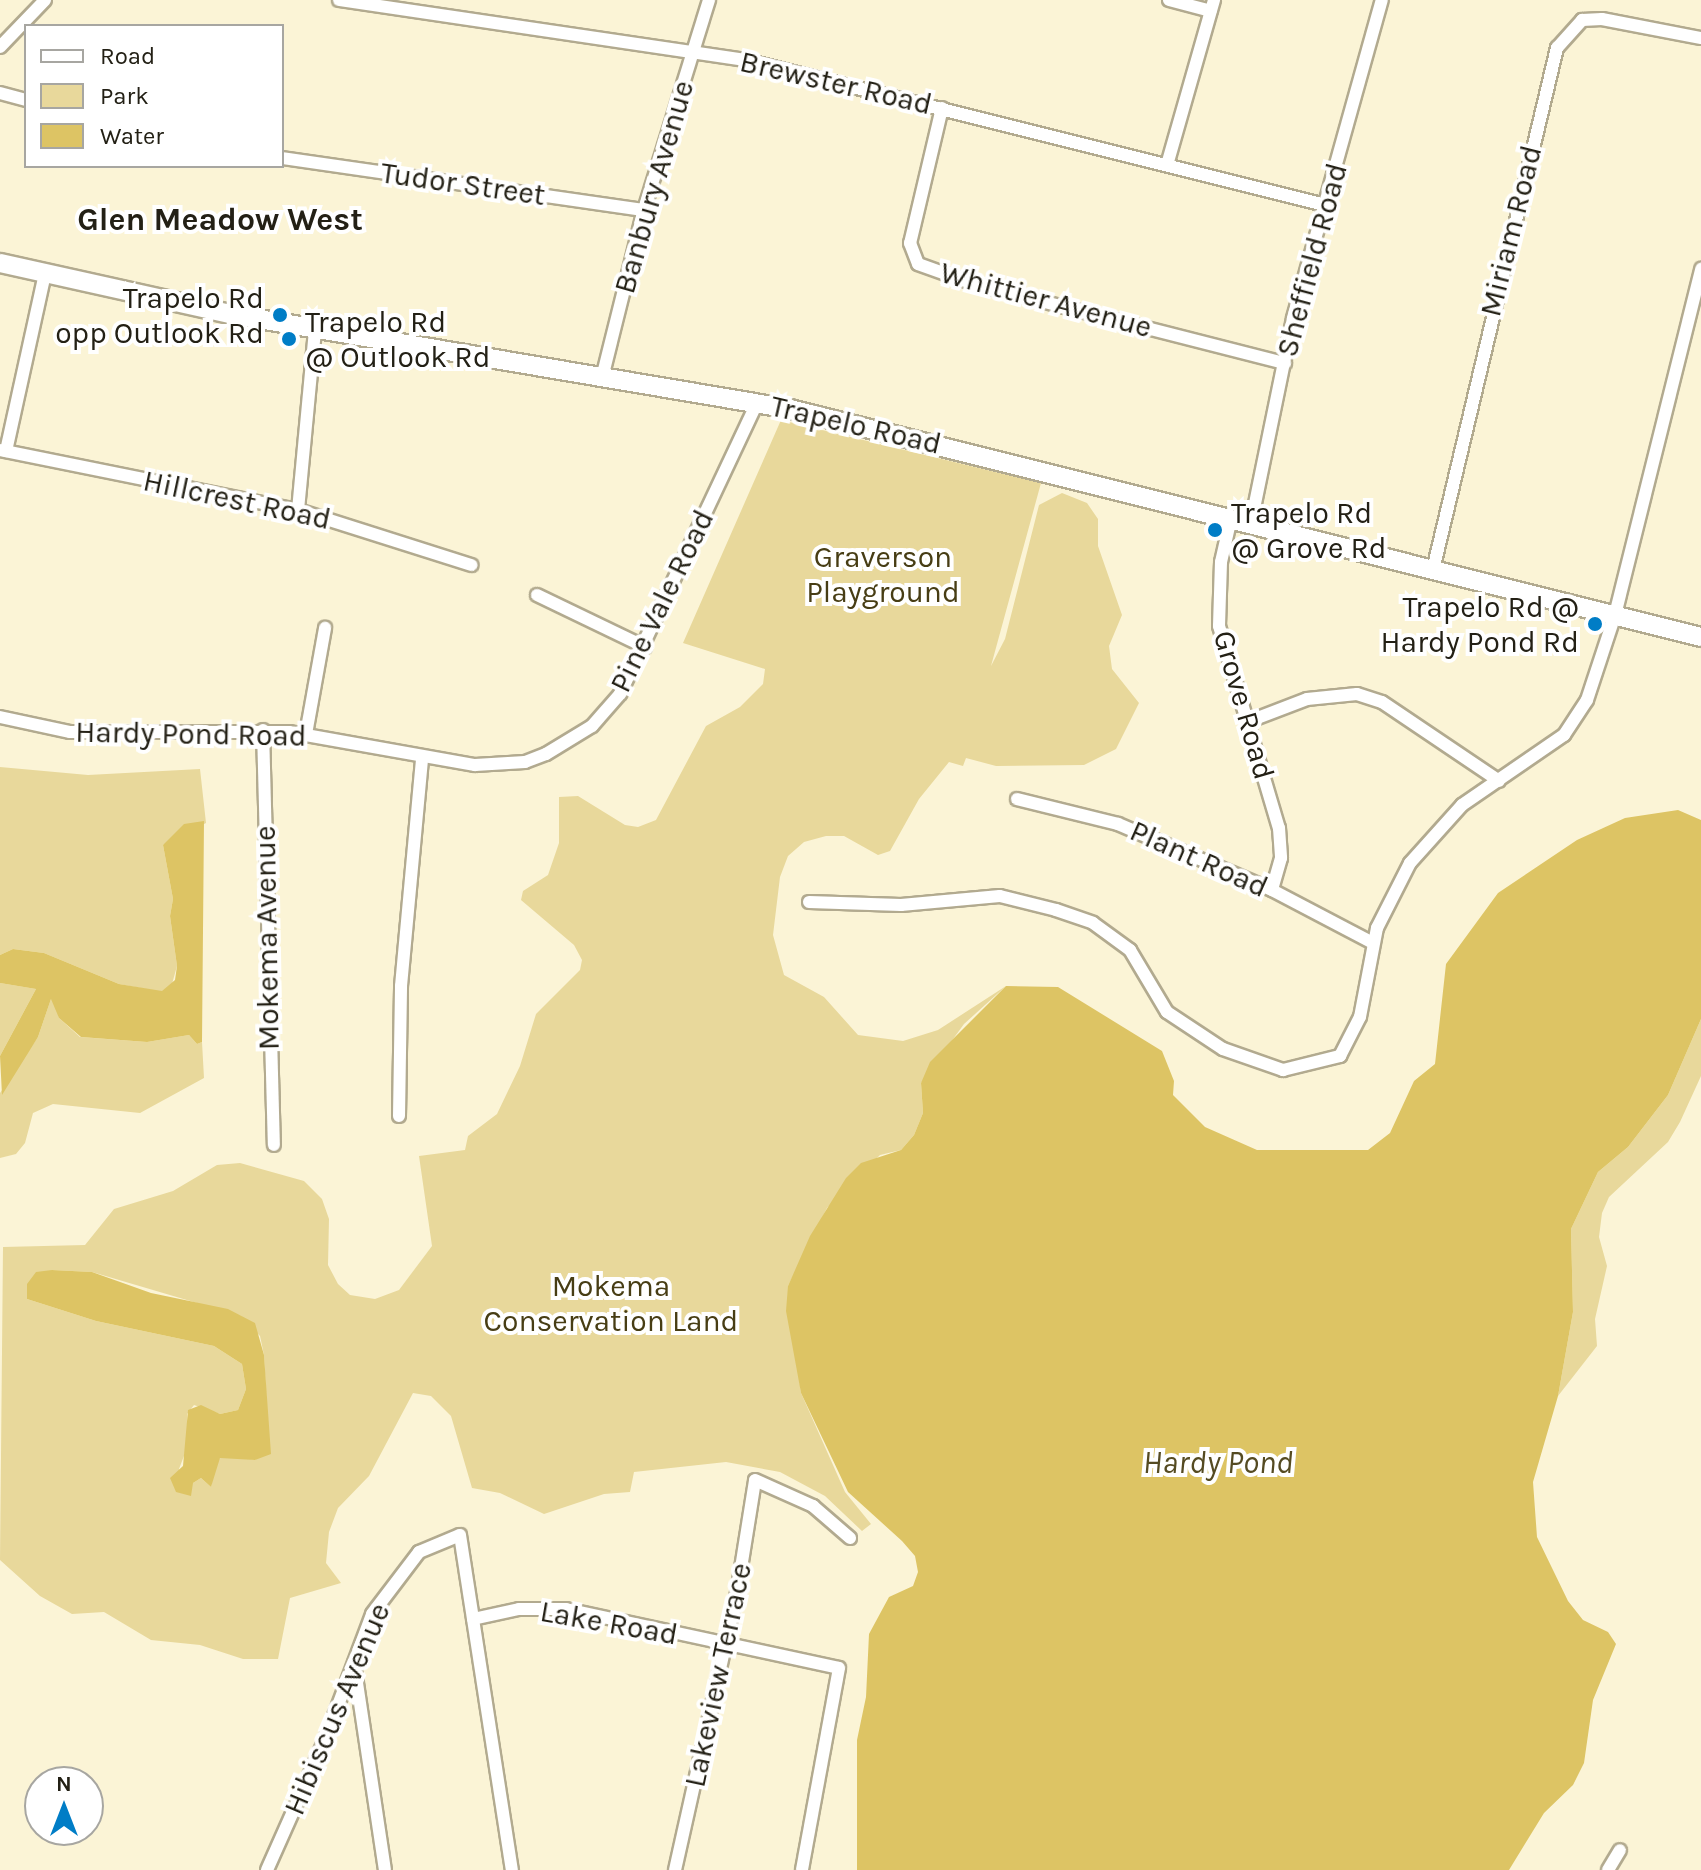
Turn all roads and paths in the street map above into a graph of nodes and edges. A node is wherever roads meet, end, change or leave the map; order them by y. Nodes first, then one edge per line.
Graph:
1 (45, 0) edge
2 (339, 0) edge
3 (709, 0) edge
4 (1169, 0) edge
5 (1382, 0) edge
6 (1212, 5) edge
7 (1701, 38) edge
8 (0, 47) edge
9 (693, 53) junction
10 (0, 93) edge
11 (24, 99) edge
12 (942, 108) junction
13 (284, 158) edge
14 (1167, 165) junction
15 (1325, 205) junction
16 (644, 210) junction
17 (0, 263) edge
18 (1701, 269) edge
19 (45, 274) junction
20 (315, 329) junction
21 (1285, 363) junction
22 (603, 374) junction
23 (757, 403) junction
24 (3, 451) edge
25 (298, 510) junction
26 (1231, 518) junction
27 (1251, 523) junction
28 (471, 565) dead end
29 (1433, 570) junction
30 (537, 595) dead end
31 (1615, 615) junction
32 (325, 628) dead end
33 (1701, 637) edge
34 (645, 647) junction
35 (0, 717) edge
36 (1247, 722) junction
37 (263, 730) junction
38 (306, 734) junction
39 (422, 758) junction
40 (525, 762) joint
41 (1499, 781) junction
42 (1017, 799) dead end
43 (1272, 890) junction
44 (809, 902) dead end
45 (1373, 943) junction
46 (399, 1116) dead end
47 (274, 1145) dead end
48 (850, 1538) dead end
49 (473, 1619) junction
50 (725, 1644) junction
51 (354, 1659) junction
52 (1620, 1850) dead end
53 (267, 1870) edge
54 (385, 1870) edge
55 (512, 1870) edge
56 (675, 1870) edge
57 (802, 1870) edge
58 (1608, 1870) edge

1 - 8 street
2 - 9 street, Brewster Road
3 - 9 street, Banbury Avenue
4 - 6 street
5 - 15 street, Sheffield Road
6 - 14 street
7 - 29 street, Miriam Road
9 - 12 street, Brewster Road
9 - 16 street, Banbury Avenue
10 - 11 street
12 - 14 street, Brewster Road
12 - 21 street, Whittier Avenue
13 - 16 street, Tudor Street
14 - 15 street, Brewster Road
15 - 21 street, Sheffield Road
16 - 22 street, Banbury Avenue
17 - 19 main road, Trapelo Road
18 - 31 street
19 - 20 main road, Trapelo Road
19 - 24 street
20 - 22 main road, Trapelo Road
20 - 25 street
21 - 27 street, Sheffield Road
22 - 23 main road, Trapelo Road
23 - 26 main road, Trapelo Road
23 - 34 street, Pine Vale Road
24 - 25 street, Hillcrest Road
25 - 28 street, Hillcrest Road
26 - 27 main road, Trapelo Road
26 - 36 street, Grove Road
27 - 29 main road, Trapelo Road
29 - 31 main road, Trapelo Road
30 - 34 street
31 - 33 main road, Trapelo Road
31 - 41 street
32 - 38 street
34 - 40 street, Pine Vale Road
35 - 37 street, Hardy Pond Road
36 - 41 street
36 - 43 street, Grove Road
37 - 38 street, Hardy Pond Road
37 - 47 street, Mokema Avenue
38 - 39 street, Hardy Pond Road
39 - 40 street, Hardy Pond Road
39 - 46 street
41 - 45 street
42 - 43 street, Plant Road
43 - 45 street, Plant Road
44 - 45 street
48 - 50 street, Lakeview Terrace
49 - 50 street, Lake Road
49 - 51 street, Hibiscus Avenue
49 - 55 street
50 - 56 street, Lakeview Terrace
50 - 57 street, Lake Road
51 - 53 street, Hibiscus Avenue
51 - 54 street
52 - 58 street

